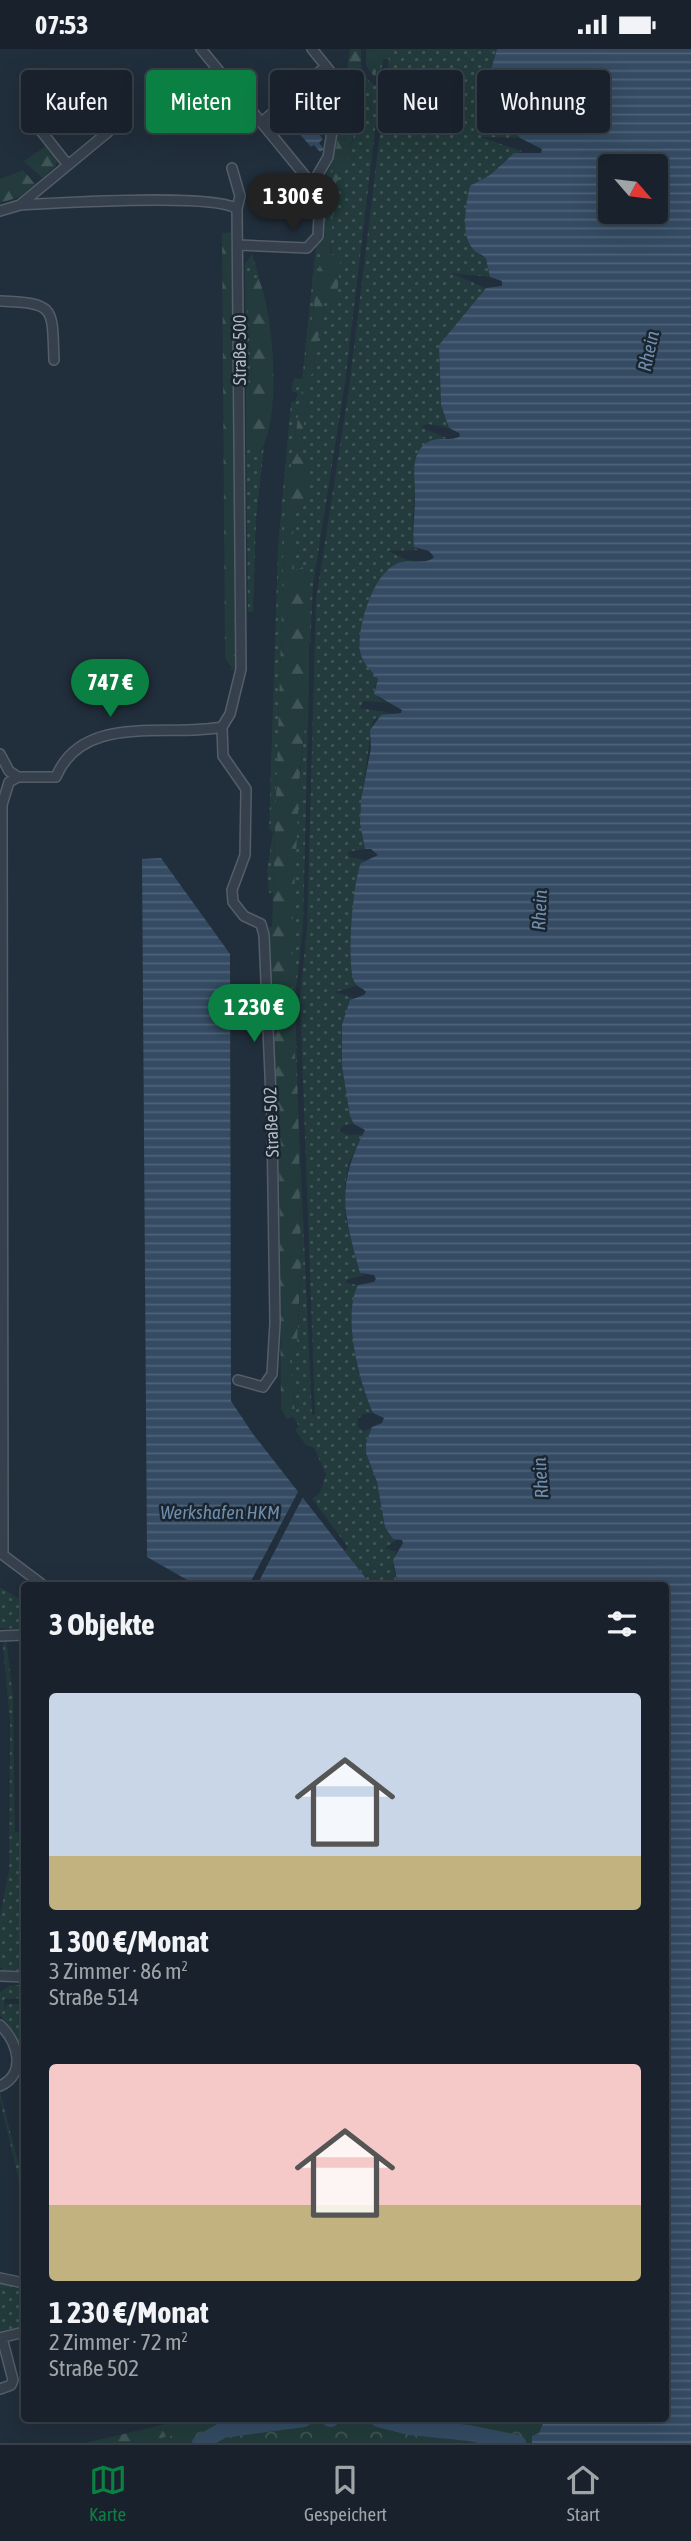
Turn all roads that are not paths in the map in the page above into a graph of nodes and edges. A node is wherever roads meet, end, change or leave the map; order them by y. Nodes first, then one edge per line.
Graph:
1 (201, 49) edge
2 (312, 49) edge
3 (326, 66) junction
4 (262, 122) junction
5 (43, 133) edge
6 (107, 133) edge
7 (68, 165) junction
8 (232, 168) dead end
9 (313, 183) junction
10 (20, 205) junction
11 (237, 209) junction
12 (0, 211) edge
13 (239, 245) junction
14 (0, 301) edge
15 (54, 360) dead end
16 (222, 727) junction
17 (0, 754) edge
18 (18, 777) junction
19 (238, 1380) dead end
20 (39, 1582) edge
21 (21, 1635) edge
22 (0, 1636) edge
23 (0, 1976) edge
24 (21, 1977) edge
25 (0, 2025) edge
26 (0, 2086) edge
27 (0, 2278) edge
28 (21, 2282) edge
29 (21, 2333) edge
30 (1, 2338) edge
31 (0, 2389) edge

1 - 4 street
2 - 3 street
3 - 4 street
3 - 9 street
4 - 9 street
5 - 7 street
6 - 7 street
7 - 10 street
8 - 11 street, Straße 500
9 - 13 street
10 - 11 street
10 - 12 street
11 - 13 street, Straße 500
13 - 16 street, Straße 500
14 - 15 street
16 - 18 street
16 - 19 street, Straße 502
17 - 18 street
18 - 20 street
21 - 22 street
23 - 24 street
25 - 26 street
27 - 28 street
29 - 30 street
30 - 31 street

